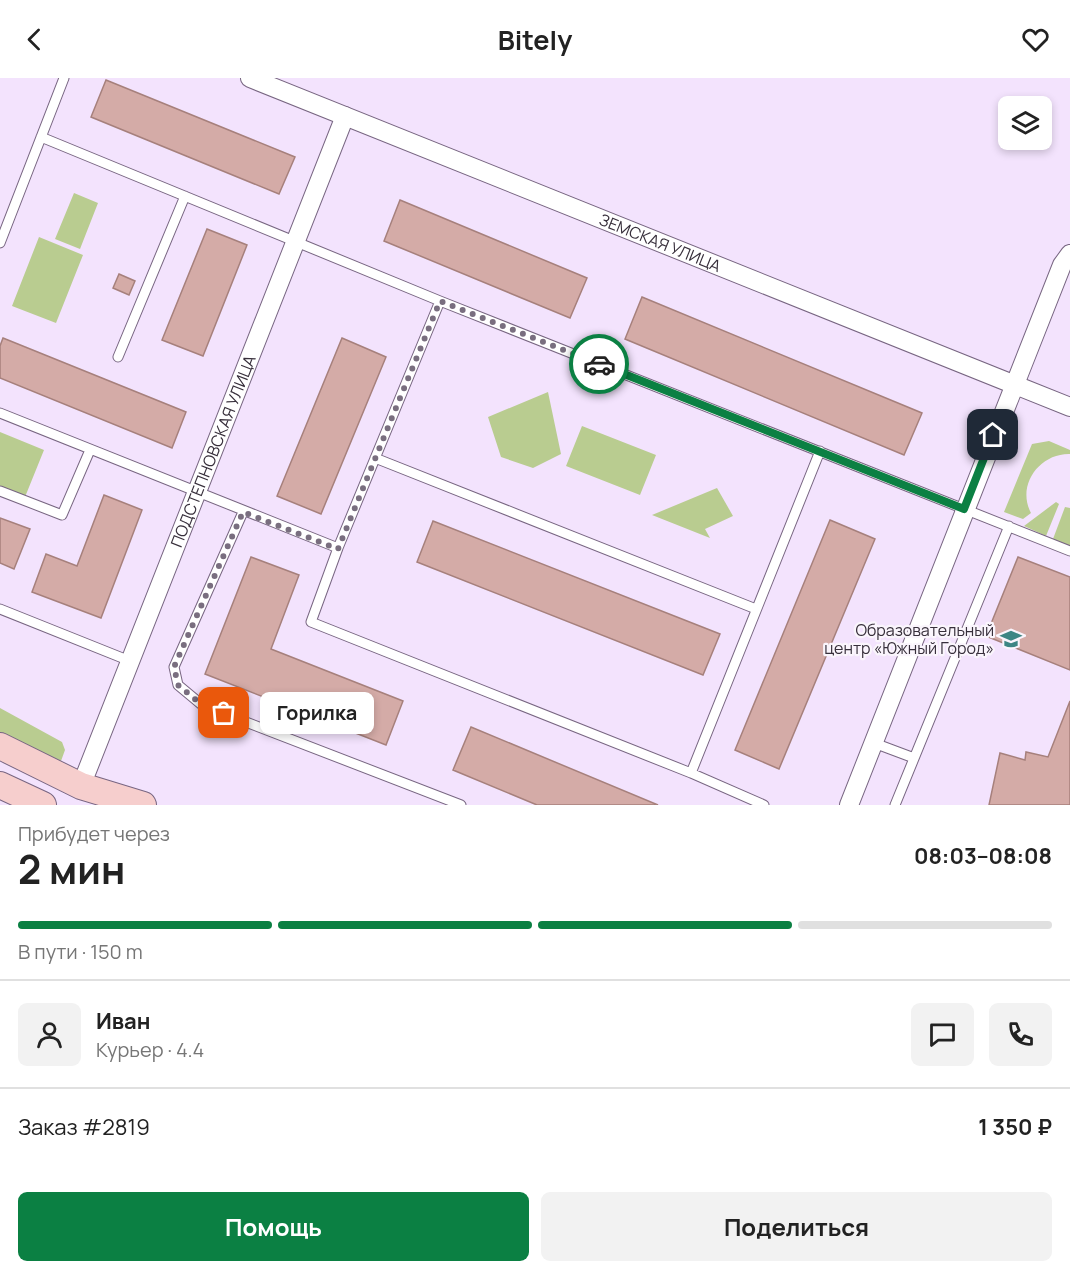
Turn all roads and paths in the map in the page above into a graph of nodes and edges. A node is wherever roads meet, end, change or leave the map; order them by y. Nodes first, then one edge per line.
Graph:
1 (64, 78) edge
2 (250, 78) edge
3 (345, 116) junction
4 (41, 137) junction
5 (185, 196) junction
6 (296, 242) junction
7 (0, 243) edge
8 (1070, 254) edge
9 (440, 301) junction
10 (118, 357) dead end
11 (1013, 384) junction
12 (1070, 407) edge
13 (0, 413) edge
14 (90, 450) junction
15 (820, 451) junction
16 (375, 458) junction
17 (0, 491) edge
18 (196, 493) junction
19 (964, 509) junction
20 (243, 512) junction
21 (1009, 526) junction
22 (338, 549) junction
23 (1070, 551) edge
24 (0, 609) edge
25 (756, 609) junction
26 (130, 661) junction
27 (874, 743) junction
28 (0, 746) edge
29 (914, 758) junction
30 (691, 773) junction
31 (0, 784) edge
32 (81, 786) junction
33 (42, 805) edge
34 (143, 805) edge
35 (460, 805) edge
36 (764, 805) edge
37 (849, 805) edge
38 (895, 805) edge

1 - 4 lane
2 - 3 street, ЗЕМСКАЯ УЛИЦА
3 - 6 street, ПОДСТЕПНОВСКАЯ УЛИЦА
3 - 11 street, ЗЕМСКАЯ УЛИЦА
4 - 5 lane
4 - 7 lane
5 - 6 lane
5 - 10 lane
6 - 9 lane
6 - 18 street, ПОДСТЕПНОВСКАЯ УЛИЦА
8 - 11 street
9 - 15 lane
9 - 16 lane
11 - 12 street, ЗЕМСКАЯ УЛИЦА
11 - 19 street
13 - 14 lane
14 - 17 lane
14 - 18 lane
15 - 19 lane
15 - 25 lane
16 - 22 lane
16 - 25 lane
18 - 20 lane
18 - 26 street, ПОДСТЕПНОВСКАЯ УЛИЦА
19 - 21 lane
19 - 27 street
20 - 22 lane
20 - 35 lane
21 - 23 lane
21 - 29 lane
22 - 30 lane
24 - 26 lane
25 - 30 lane
26 - 32 street, ПОДСТЕПНОВСКАЯ УЛИЦА
27 - 29 lane
27 - 37 street
28 - 32 main road
29 - 38 lane
30 - 36 lane
31 - 33 main road
32 - 34 main road

